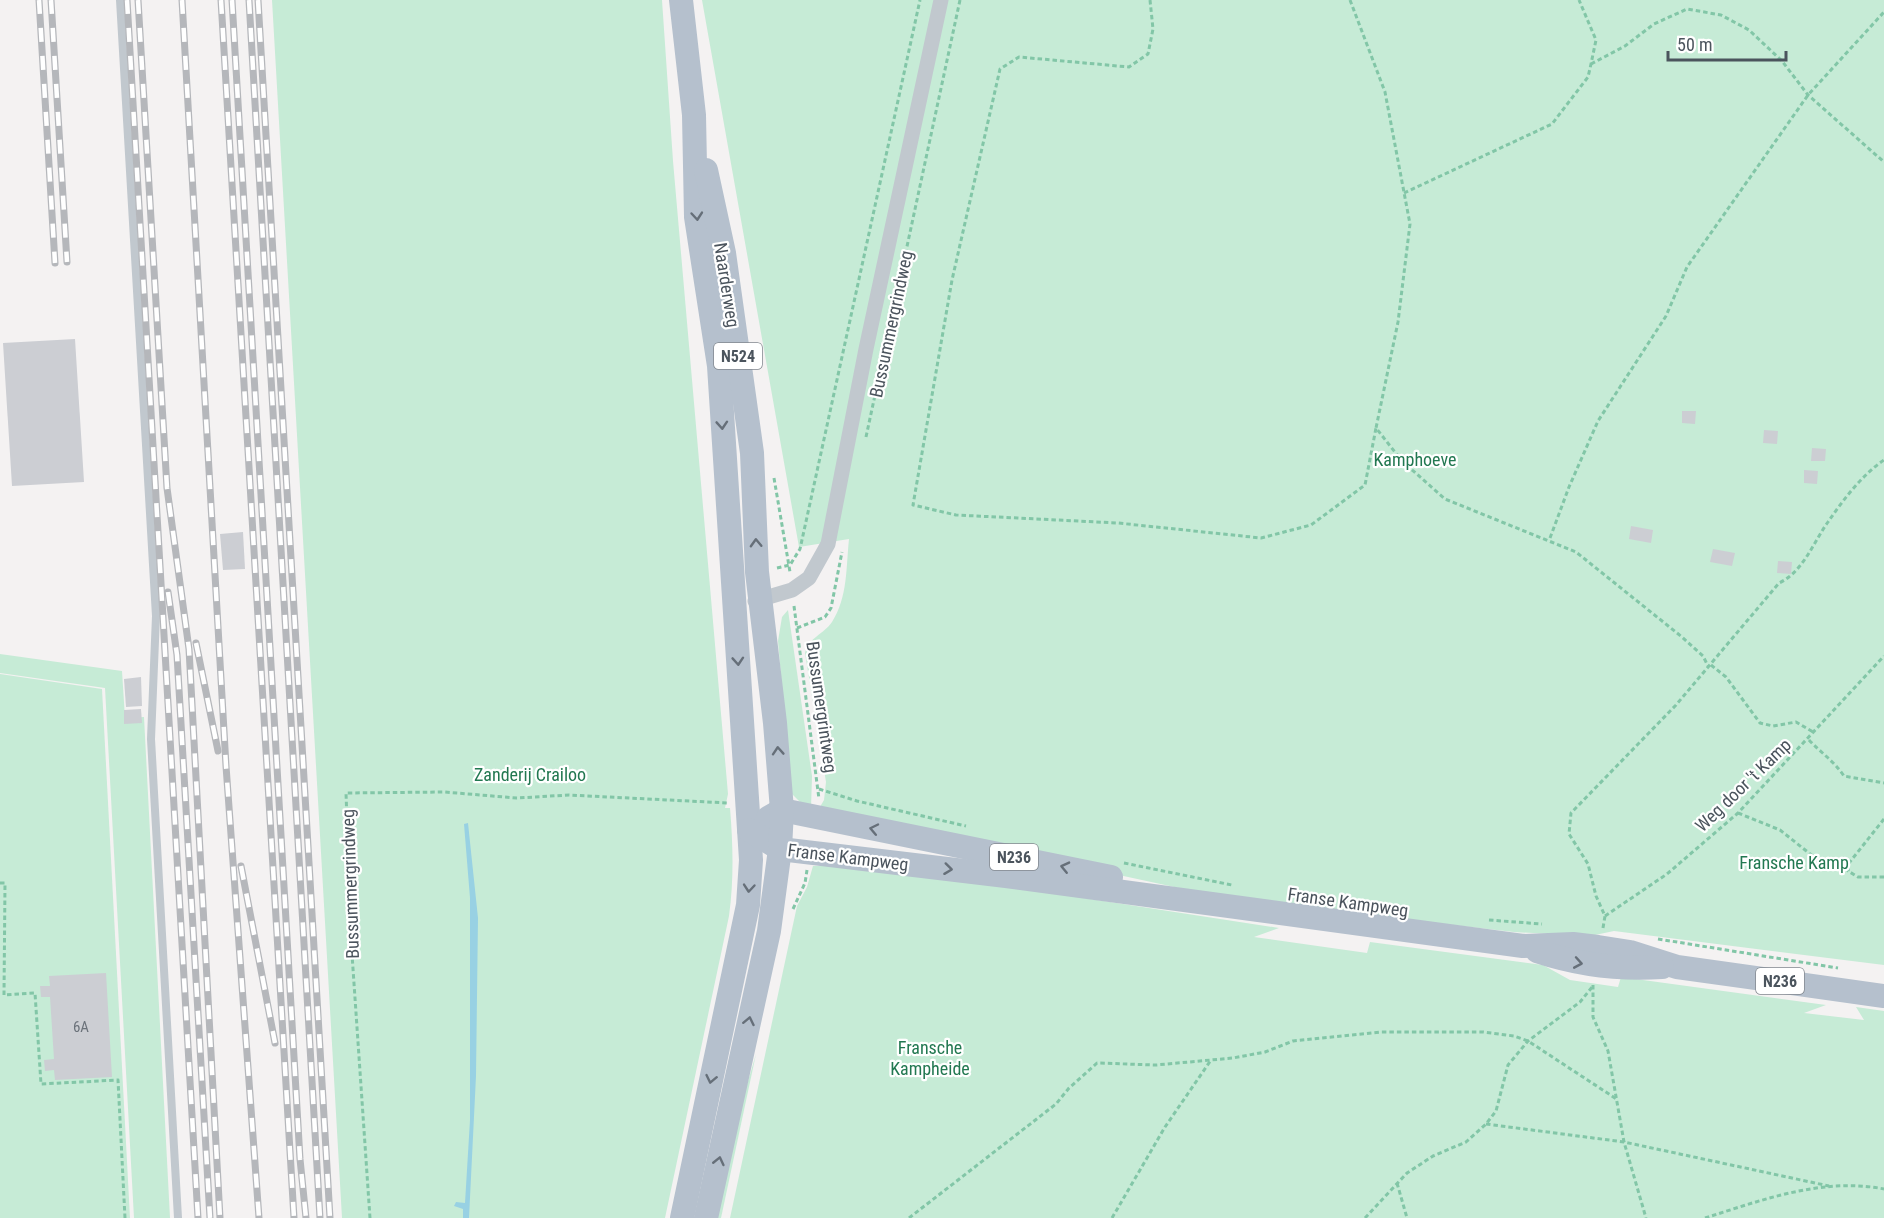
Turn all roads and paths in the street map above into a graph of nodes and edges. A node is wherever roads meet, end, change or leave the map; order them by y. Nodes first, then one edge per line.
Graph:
1 (120, 0) edge
2 (681, 0) edge
3 (920, 0) edge
4 (941, 0) edge
5 (960, 0) edge
6 (1150, 0) edge
7 (1350, 0) edge
8 (1579, 0) edge
9 (1884, 12) edge
10 (1591, 64) junction
11 (1808, 95) junction
12 (694, 115) junction
13 (1884, 162) edge
14 (1404, 193) junction
15 (1376, 428) junction
16 (865, 442) dead end
17 (1884, 460) edge
18 (1550, 539) junction
19 (844, 542) dead end
20 (790, 565) dead end
21 (760, 601) junction
22 (734, 602) junction
23 (1884, 656) edge
24 (1710, 666) junction
25 (1815, 733) junction
26 (1809, 740) junction
27 (1884, 783) edge
28 (747, 803) junction
29 (782, 810) junction
30 (1738, 813) junction
31 (1884, 819) edge
32 (972, 827) dead end
33 (749, 830) junction
34 (780, 849) junction
35 (1119, 862) dead end
36 (1849, 862) junction
37 (1884, 877) edge
38 (0, 883) edge
39 (1244, 897) junction
40 (1605, 915) junction
41 (1478, 919) dead end
42 (1546, 925) dead end
43 (1614, 931) dead end
44 (1649, 938) dead end
45 (1849, 969) dead end
46 (1884, 996) edge
47 (1528, 1041) junction
48 (1211, 1060) junction
49 (1618, 1100) junction
50 (1486, 1124) junction
51 (1624, 1142) junction
52 (1397, 1183) junction
53 (1829, 1186) junction
54 (1884, 1189) edge
55 (125, 1218) edge
56 (178, 1218) edge
57 (370, 1218) edge
58 (682, 1218) edge
59 (706, 1218) edge
60 (909, 1218) edge
61 (1112, 1218) edge
62 (1365, 1218) edge
63 (1407, 1218) edge
64 (1646, 1218) edge
65 (1705, 1218) edge

1 - 56 lane
2 - 12 main road, Naarderweg / N524
3 - 20 path
4 - 21 street, Bussummergrindweg
5 - 16 path, Bussummergrindweg
6 - 15 path
7 - 14 path
8 - 10 path
9 - 11 path
10 - 11 path
10 - 14 path
11 - 13 path
11 - 18 path
21 -> 12 main road, Naarderweg / N524
12 -> 22 main road, Naarderweg / N524
14 - 15 path
15 - 18 path
17 - 24 path
18 - 24 path
19 - 32 path, Bussumergrintweg
21 - 22 street, Bussummergrindweg
29 -> 21 main road, N524
22 -> 28 main road, N524
23 - 25 path, Weg door 't Kamp
24 - 25 path
24 - 40 path
25 - 26 path, Weg door 't Kamp
26 - 27 path
26 - 30 path, Weg door 't Kamp
28 - 33 main road, N524
28 - 57 path, Bussummergrindweg
29 - 33 main road
29 - 34 main road
39 -> 29 main road, Franse Kampweg / N236
30 - 36 path
30 - 40 path, Weg door 't Kamp
31 - 36 path
33 - 34 main road, Franse Kampweg / N236
33 -> 58 main road
34 -> 39 main road, Franse Kampweg / N236
59 -> 34 main road
35 - 39 path
36 - 37 path
38 - 55 path
39 - 46 main road, Franse Kampweg / N236
40 - 43 path
41 - 42 path
44 - 45 path
47 - 48 path
47 - 49 path
47 - 49 path
47 - 50 path
48 - 60 path
48 - 61 path
49 - 51 path
50 - 51 path
50 - 52 path
51 - 53 path
51 - 64 path
52 - 62 path
52 - 63 path
53 - 54 path
53 - 65 path

